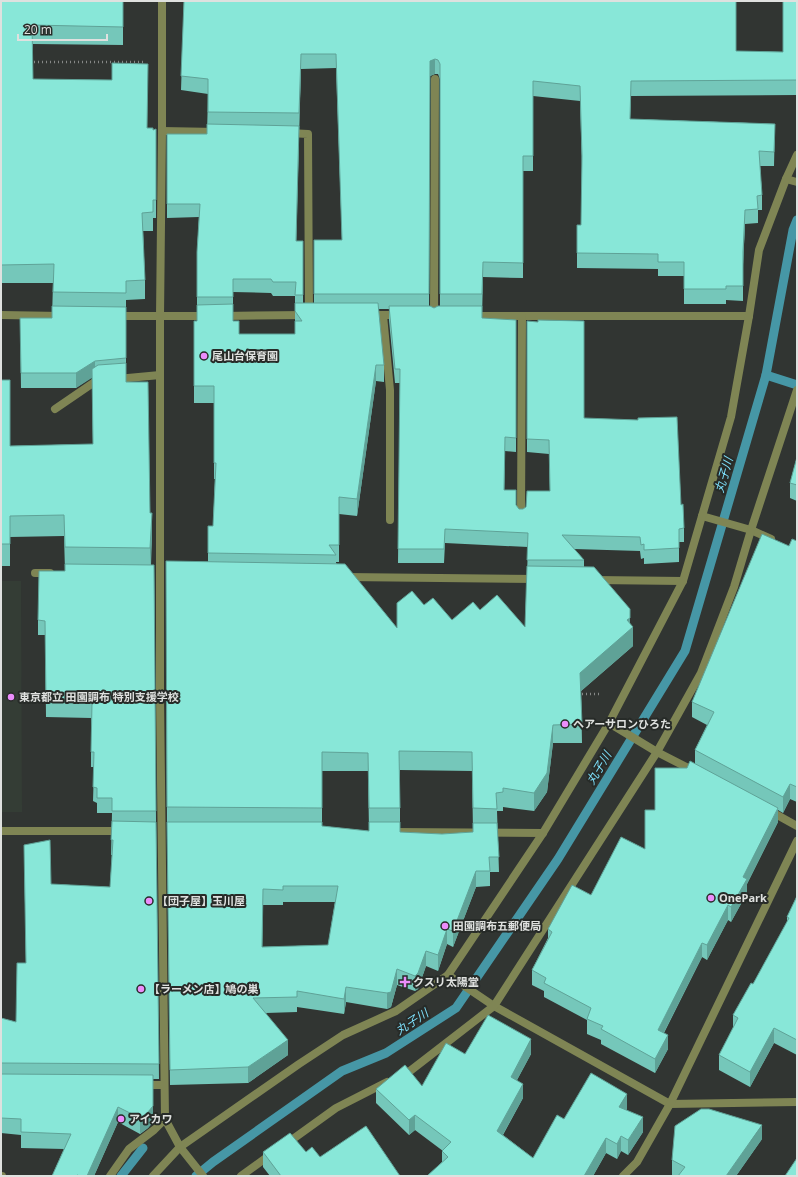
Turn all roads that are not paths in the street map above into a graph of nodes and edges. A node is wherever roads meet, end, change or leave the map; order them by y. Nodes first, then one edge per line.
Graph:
1 (162, 1) edge
2 (434, 79) dead end
3 (162, 131) junction
4 (224, 132) edge
5 (277, 133) edge
6 (797, 155) edge
7 (786, 179) junction
8 (797, 182) edge
9 (1, 315) edge
10 (360, 315) edge
11 (382, 315) junction
12 (412, 315) edge
13 (72, 316) edge
14 (104, 316) edge
15 (434, 316) edge
16 (463, 316) edge
17 (522, 316) junction
18 (749, 316) junction
19 (160, 317) junction
20 (160, 375) junction
21 (797, 390) edge
22 (55, 409) dead end
23 (702, 516) junction
24 (521, 518) edge
25 (390, 520) dead end
26 (751, 530) junction
27 (777, 542) edge
28 (35, 573) dead end
29 (58, 573) edge
30 (334, 577) edge
31 (548, 579) edge
32 (588, 580) edge
33 (683, 581) junction
34 (609, 723) junction
35 (657, 752) junction
36 (706, 778) edge
37 (762, 807) edge
38 (797, 826) edge
39 (1, 831) edge
40 (131, 831) edge
41 (384, 832) edge
42 (543, 832) junction
43 (797, 841) edge
44 (448, 975) junction
45 (494, 1006) junction
46 (133, 1085) edge
47 (164, 1085) junction
48 (797, 1102) edge
49 (670, 1104) junction
50 (165, 1119) junction
51 (180, 1147) junction
52 (110, 1176) edge
53 (153, 1176) edge
54 (203, 1176) edge
55 (241, 1176) edge
56 (623, 1176) edge

1 - 3 street
2 - 15 street
3 - 4 street
3 - 19 street
5 - 19 street
6 - 7 street
7 - 8 street
7 - 18 street
9 - 13 street
10 - 11 street
11 - 12 street
11 - 25 street
14 - 19 street
16 - 17 street
17 - 18 street
17 - 24 street
18 - 23 street
19 - 20 street
20 - 22 street
20 - 47 street
21 - 26 street
23 - 26 street
23 - 33 street
26 - 27 street
26 - 35 street
28 - 29 street
30 - 31 street
32 - 33 street
33 - 34 street
34 - 35 street
34 - 42 street
35 - 36 street
35 - 45 street
37 - 38 street
39 - 40 street
41 - 42 street
42 - 44 street
43 - 49 street
44 - 45 street
44 - 51 street
45 - 49 street
45 - 55 street
46 - 47 street
47 - 50 street
48 - 49 street
49 - 56 street
50 - 51 street
50 - 52 street
51 - 53 street
51 - 54 street

